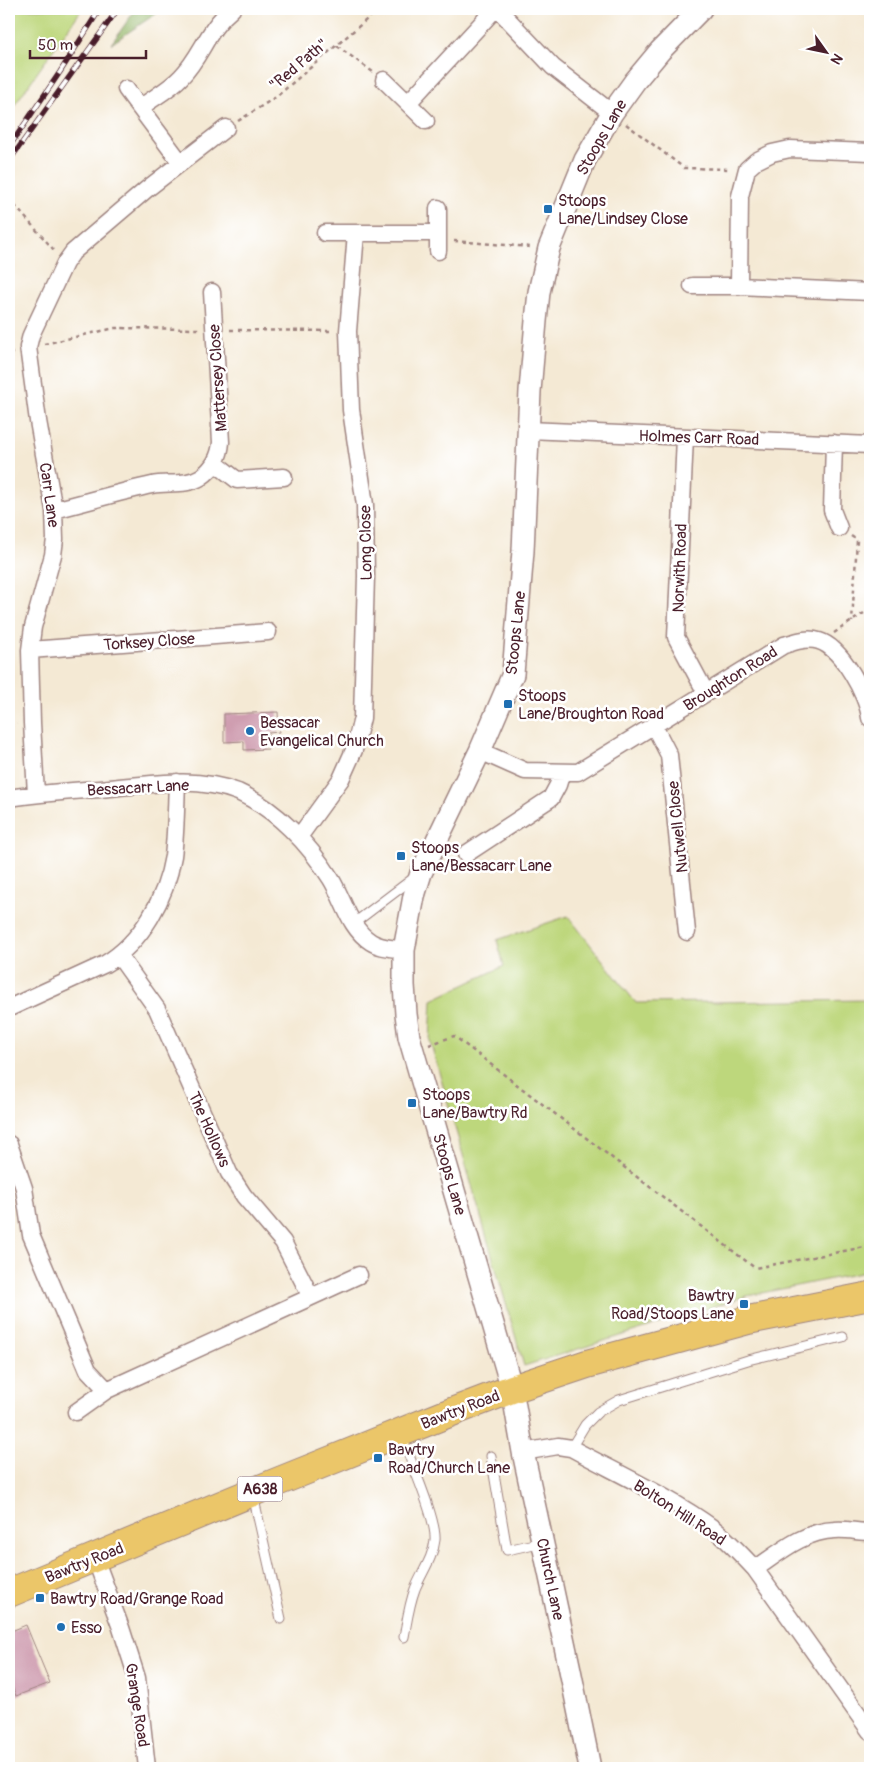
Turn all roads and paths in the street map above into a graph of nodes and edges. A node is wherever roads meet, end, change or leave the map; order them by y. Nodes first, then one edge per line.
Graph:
1 (232, 9) edge
2 (379, 9) edge
3 (497, 9) edge
4 (701, 9) edge
5 (336, 46) junction
6 (384, 80) joint
7 (126, 89) dead end
8 (408, 103) junction
9 (140, 108) junction
10 (612, 113) junction
11 (426, 121) dead end
12 (226, 128) joint
13 (870, 152) edge
14 (181, 163) junction
15 (747, 169) junction
16 (9, 199) edge
17 (438, 208) dead end
18 (325, 232) dead end
19 (356, 233) junction
20 (438, 241) junction
21 (549, 248) junction
22 (65, 263) junction
23 (692, 286) dead end
24 (739, 286) junction
25 (212, 292) dead end
26 (870, 292) edge
27 (214, 330) junction
28 (348, 331) junction
29 (28, 347) junction
30 (9, 354) edge
31 (528, 430) junction
32 (685, 436) junction
33 (834, 443) junction
34 (870, 445) edge
35 (215, 463) junction
36 (284, 477) dead end
37 (54, 510) junction
38 (839, 528) joint
39 (870, 609) edge
40 (852, 622) junction
41 (268, 632) dead end
42 (820, 641) junction
43 (30, 650) junction
44 (706, 693) junction
45 (870, 712) edge
46 (870, 718) edge
47 (654, 726) junction
48 (480, 751) junction
49 (562, 772) junction
50 (177, 782) junction
51 (36, 794) junction
52 (9, 798) edge
53 (299, 838) junction
54 (466, 854) dead end
55 (421, 874) junction
56 (353, 924) junction
57 (687, 932) dead end
58 (404, 950) junction
59 (119, 956) junction
60 (9, 1008) edge
61 (413, 1050) junction
62 (9, 1144) edge
63 (870, 1246) edge
64 (359, 1274) dead end
65 (870, 1296) edge
66 (311, 1297) junction
67 (843, 1337) dead end
68 (512, 1389) junction
69 (107, 1390) junction
70 (76, 1412) dead end
71 (400, 1432) junction
72 (571, 1448) junction
73 (523, 1452) junction
74 (491, 1456) dead end
75 (252, 1492) junction
76 (870, 1532) edge
77 (543, 1542) junction
78 (95, 1558) junction
79 (755, 1569) junction
80 (9, 1593) edge
81 (281, 1619) dead end
82 (404, 1637) dead end
83 (870, 1732) edge
84 (147, 1768) edge
85 (590, 1768) edge

1 - 9 street
2 - 5 path, "Red Path"
3 - 8 street
3 - 10 street
4 - 10 street, Stoops Lane
5 - 6 path
5 - 12 path, "Red Path"
6 - 8 street
7 - 9 street
8 - 11 street
9 - 14 street
10 - 15 path
10 - 21 street, Stoops Lane
12 - 14 street, Carr Lane
13 - 15 street
14 - 22 street, Carr Lane
15 - 24 street
16 - 22 path
17 - 20 street
18 - 19 street
19 - 20 street
19 - 28 street, Long Close
20 - 21 path
21 - 31 street, Stoops Lane
22 - 29 street, Carr Lane
23 - 24 street
24 - 26 street
25 - 27 street, Mattersey Close
27 - 28 path
27 - 29 path
27 - 35 street, Mattersey Close
28 - 53 street, Long Close
29 - 30 path
29 - 37 street, Carr Lane
31 - 32 street, Holmes Carr Road
31 - 48 street, Stoops Lane
32 - 33 street, Holmes Carr Road
32 - 44 street, Norwith Road
33 - 34 street, Holmes Carr Road
33 - 38 street
35 - 36 street
35 - 37 street
37 - 43 street, Carr Lane
38 - 40 path
39 - 40 path
40 - 42 path
41 - 43 street, Torksey Close
42 - 44 street, Broughton Road
42 - 45 street
43 - 51 street, Carr Lane
44 - 47 street, Broughton Road
45 - 46 street
47 - 49 street, Broughton Road
47 - 57 street, Nutwell Close
48 - 49 street, Broughton Road
48 - 55 street, Stoops Lane
49 - 54 street
50 - 51 street, Bessacarr Lane
50 - 53 street, Bessacarr Lane
50 - 59 street
51 - 52 street, Bessacarr Lane
53 - 56 street, Bessacarr Lane
55 - 56 lane
55 - 58 street, Stoops Lane
56 - 58 street, Bessacarr Lane
58 - 61 street, Stoops Lane
59 - 60 street
59 - 66 street, The Hollows
61 - 63 path
61 - 68 street, Stoops Lane
62 - 69 street
64 - 66 street
65 - 68 highway, Bawtry Road / A638
66 - 69 street
67 - 72 lane
68 - 71 highway, Bawtry Road / A638
68 - 73 street, Church Lane
69 - 70 street
71 - 75 highway, Bawtry Road / A638
71 - 82 lane
72 - 73 street, Bolton Hill Road
72 - 79 street, Bolton Hill Road
73 - 77 street, Church Lane
74 - 77 lane
75 - 78 highway, Bawtry Road / A638
75 - 81 lane
76 - 79 street
77 - 85 street, Church Lane
78 - 80 highway, Bawtry Road / A638
78 - 84 street, Grange Road
79 - 83 street, Bolton Hill Road

